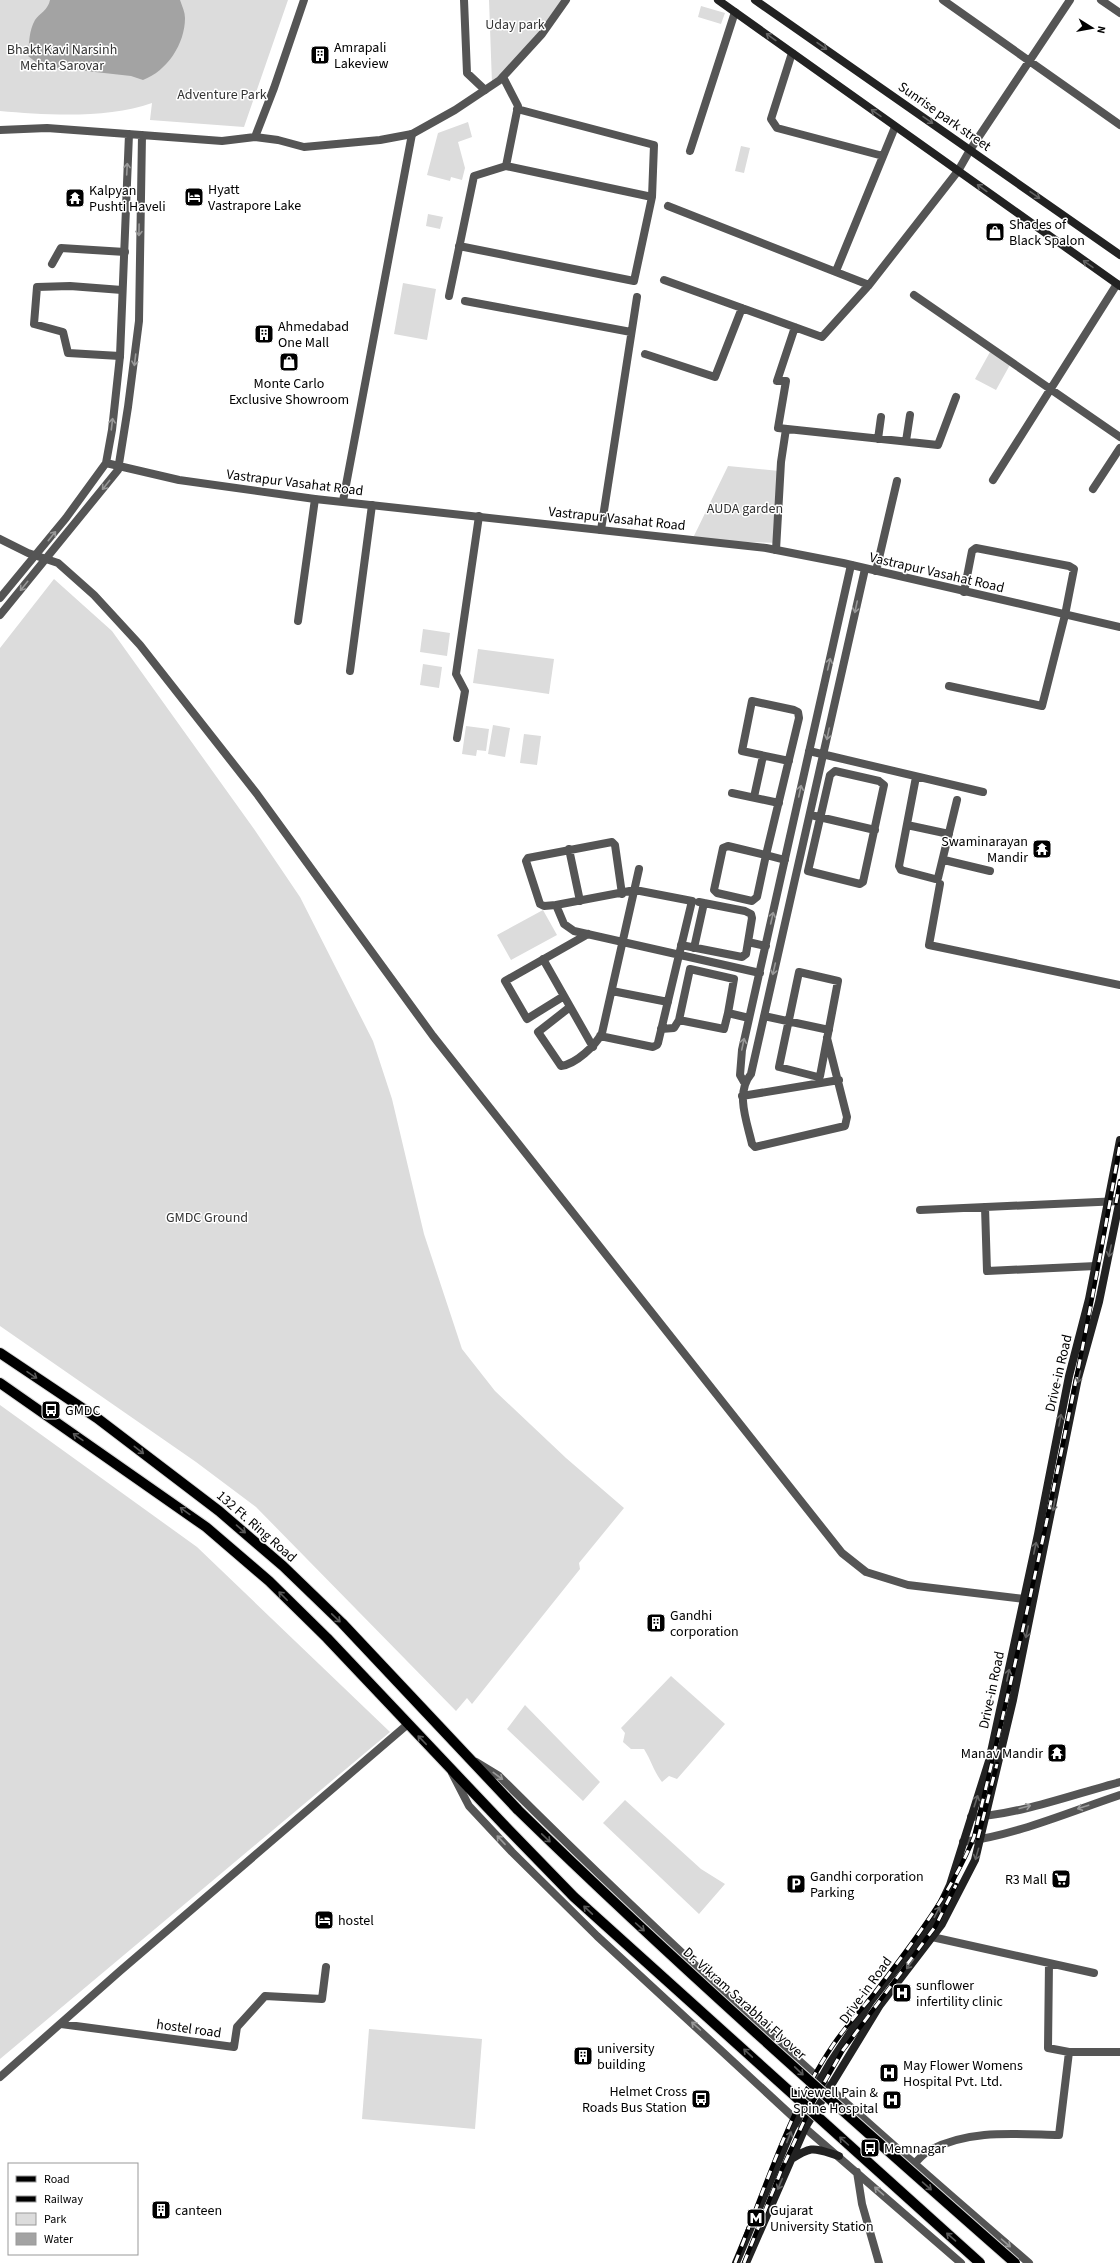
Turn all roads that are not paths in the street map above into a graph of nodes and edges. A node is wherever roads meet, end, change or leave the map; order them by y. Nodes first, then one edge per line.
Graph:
1 (304, 0) edge
2 (464, 0) edge
3 (566, 0) edge
4 (718, 0) edge
5 (755, 0) edge
6 (943, 0) edge
7 (1070, 0) edge
8 (1101, 0) edge
9 (735, 12) junction
10 (1120, 13) edge
11 (792, 53) junction
12 (1030, 60) junction
13 (503, 77) junction
14 (485, 90) junction
15 (517, 109) junction
16 (1120, 125) edge
17 (895, 127) junction
18 (0, 130) edge
19 (129, 134) junction
20 (412, 134) junction
21 (142, 135) junction
22 (255, 137) junction
23 (970, 150) junction
24 (690, 151) dead end
25 (883, 156) junction
26 (506, 166) junction
27 (958, 171) junction
28 (652, 198) junction
29 (668, 206) dead end
30 (459, 246) junction
31 (125, 252) junction
32 (1120, 255) edge
33 (52, 264) dead end
34 (836, 271) junction
35 (664, 280) dead end
36 (869, 285) junction
37 (1119, 285) edge
38 (122, 290) junction
39 (914, 295) dead end
40 (449, 296) dead end
41 (637, 296) dead end
42 (465, 300) dead end
43 (742, 308) junction
44 (795, 327) junction
45 (631, 332) junction
46 (646, 354) dead end
47 (120, 356) junction
48 (1051, 389) junction
49 (956, 397) dead end
50 (910, 415) dead end
51 (881, 417) dead end
52 (786, 429) junction
53 (1120, 436) edge
54 (878, 438) junction
55 (906, 442) junction
56 (1120, 448) edge
57 (106, 463) junction
58 (118, 467) junction
59 (993, 480) dead end
60 (896, 481) dead end
61 (1093, 489) dead end
62 (315, 499) junction
63 (343, 501) junction
64 (372, 505) junction
65 (479, 516) junction
66 (601, 530) junction
67 (0, 539) edge
68 (776, 550) junction
69 (35, 556) junction
70 (46, 559) junction
71 (851, 565) junction
72 (865, 568) junction
73 (876, 571) junction
74 (964, 592) junction
75 (0, 598) edge
76 (0, 615) edge
77 (1065, 615) junction
78 (298, 621) dead end
79 (1120, 627) edge
80 (350, 671) dead end
81 (949, 686) dead end
82 (457, 738) dead end
83 (809, 751) junction
84 (824, 754) junction
85 (763, 756) junction
86 (789, 761) junction
87 (916, 777) junction
88 (983, 792) dead end
89 (732, 793) dead end
90 (754, 797) junction
91 (957, 800) dead end
92 (779, 803) junction
93 (809, 815) junction
94 (820, 818) junction
95 (907, 825) junction
96 (875, 830) junction
97 (949, 834) junction
98 (568, 849) junction
99 (766, 855) junction
100 (785, 860) junction
101 (944, 860) junction
102 (799, 861) junction
103 (810, 863) junction
104 (639, 869) dead end
105 (990, 871) dead end
106 (940, 884) dead end
107 (635, 890) junction
108 (622, 894) junction
109 (580, 901) junction
110 (692, 901) junction
111 (704, 903) junction
112 (556, 905) junction
113 (588, 934) junction
114 (624, 942) junction
115 (748, 942) junction
116 (681, 946) junction
117 (766, 946) junction
118 (694, 948) junction
119 (679, 955) junction
120 (543, 959) junction
121 (760, 973) junction
122 (1120, 985) edge
123 (612, 991) junction
124 (564, 996) junction
125 (668, 1002) junction
126 (570, 1007) junction
127 (728, 1013) junction
128 (764, 1016) junction
129 (749, 1018) junction
130 (679, 1020) junction
131 (788, 1021) junction
132 (661, 1029) junction
133 (828, 1034) junction
134 (600, 1036) junction
135 (593, 1047) junction
136 (839, 1080) junction
137 (744, 1082) junction
138 (742, 1096) junction
139 (1120, 1140) edge
140 (1120, 1200) edge
141 (1109, 1202) junction
142 (985, 1207) junction
143 (920, 1210) dead end
144 (1119, 1213) edge
145 (1096, 1266) junction
146 (0, 1353) edge
147 (0, 1383) edge
148 (1035, 1597) junction
149 (1024, 1599) junction
150 (408, 1724) junction
151 (465, 1756) junction
152 (449, 1768) junction
153 (1120, 1782) edge
154 (1120, 1795) edge
155 (987, 1816) junction
156 (971, 1817) junction
157 (981, 1840) junction
158 (963, 1842) junction
159 (932, 1937) junction
160 (1049, 1963) junction
161 (326, 1967) dead end
162 (1094, 1973) dead end
163 (61, 2024) junction
164 (1069, 2052) junction
165 (1120, 2052) edge
166 (0, 2077) edge
167 (821, 2079) junction
168 (830, 2087) junction
169 (797, 2120) junction
170 (805, 2128) junction
171 (839, 2156) junction
172 (790, 2160) junction
173 (914, 2164) junction
174 (857, 2172) junction
175 (736, 2263) edge
176 (746, 2263) edge
177 (879, 2263) edge
178 (961, 2263) edge
179 (980, 2263) edge
180 (1015, 2263) edge
181 (1029, 2263) edge

1 - 22 street
2 - 14 street
3 - 13 street
4 - 9 main road
5 -> 23 main road, Sunrise park street
6 - 12 street
7 - 12 street
8 - 10 street
11 -> 9 main road
9 - 24 street
17 -> 11 main road
11 - 25 street
12 - 16 street
12 - 23 street
13 - 14 street
13 - 15 street
14 - 20 street
15 - 26 street
15 - 28 street
17 - 25 street
17 - 27 main road
18 - 19 street
19 - 21 street
31 -> 19 street
20 - 22 street
20 - 63 street
21 - 22 street
21 -> 58 street
23 - 27 street
23 -> 32 main road, Sunrise park street
25 - 34 street
26 - 28 street
26 - 30 street
27 - 36 street
37 -> 27 main road
28 - 30 street
29 - 34 street
30 - 40 street
31 - 33 street
31 - 38 street
34 - 36 street
35 - 43 street
36 - 44 street
37 - 48 street
38 - 47 street
38 - 47 street
39 - 48 street
41 - 45 street
42 - 45 street
43 - 44 street
43 - 46 street
44 - 52 street
45 - 66 street
57 -> 47 street
48 - 53 street
48 - 59 street
49 - 55 street
50 - 55 street
51 - 54 street
52 - 54 street
52 - 68 street
54 - 55 street
56 - 61 street
57 - 58 street, Vastrapur Vasahat Road
69 -> 57 street
58 - 62 street, Vastrapur Vasahat Road
58 -> 70 street
60 - 73 street
62 - 63 street, Vastrapur Vasahat Road
62 - 78 street
63 - 64 street, Vastrapur Vasahat Road
64 - 65 street, Vastrapur Vasahat Road
64 - 80 street
65 - 66 street, Vastrapur Vasahat Road
65 - 82 street
66 - 68 street, Vastrapur Vasahat Road
67 - 69 street
68 - 71 street, Vastrapur Vasahat Road
69 - 70 street
69 - 75 street
70 -> 76 street
70 - 149 street
71 - 72 street, Vastrapur Vasahat Road
83 -> 71 street
72 - 73 street, Vastrapur Vasahat Road
72 -> 84 street
73 - 74 street, Vastrapur Vasahat Road
74 - 77 street, Vastrapur Vasahat Road
74 - 77 street
77 - 79 street, Vastrapur Vasahat Road
77 - 81 street
83 - 84 street
100 -> 83 street
84 - 87 street
84 - 93 street
85 - 86 street
85 - 86 street
85 - 90 street
86 - 92 street
87 - 88 street
87 - 95 street
89 - 90 street
90 - 92 street
91 - 97 street
92 - 99 street
93 - 94 street
93 - 102 street
94 - 96 street
94 - 96 street
94 - 103 street
95 - 97 street
95 - 101 street
96 - 103 street
97 - 101 street
98 - 108 street
98 - 109 street
98 - 112 street
99 - 99 street
99 - 100 street
117 -> 100 street
101 - 105 street
102 - 103 street
102 -> 128 street
104 - 107 street
106 - 122 street
107 - 108 street
107 - 110 street
107 - 114 street
108 - 109 street
109 - 112 street
110 - 111 street
110 - 116 street
111 - 115 street
111 - 118 street
112 - 113 street
113 - 114 street
113 - 120 street
114 - 119 street
114 - 123 street
115 - 117 street
115 - 118 street
116 - 118 street
116 - 119 street
117 - 121 street
119 - 121 street
119 - 125 street
120 - 124 street
120 - 124 street
121 - 129 street
123 - 125 street
123 - 134 street
124 - 126 street
125 - 132 street
126 - 135 street
126 - 135 street
127 - 129 street
127 - 130 street
127 - 130 street
128 - 131 street
128 - 137 street
137 -> 129 street
130 - 132 street
131 - 133 street
131 - 133 street
131 - 133 street
132 - 134 street
133 - 136 street
134 - 135 street
136 - 138 street
136 - 138 street
137 - 138 street
139 - 141 main road, Drive-in Road
140 - 141 street
140 - 144 main road, Drive-in Road
141 - 142 street
141 - 145 main road, Drive-in Road
142 - 143 street
142 - 145 street
144 -> 148 main road, Drive-in Road
149 -> 145 main road, Drive-in Road
146 -> 151 main road, 132 Ft. Ring Road
150 -> 147 main road
148 - 149 street
148 -> 155 main road, Drive-in Road
156 -> 149 main road, Drive-in Road
152 -> 150 main road
150 - 163 street
151 -> 167 street
151 -> 180 main road, Dr. Vikram Sarabhai Flyover, bridge
169 -> 152 street
179 -> 152 main road, bridge
155 -> 153 street
154 -> 157 street
155 - 156 street
155 - 157 main road, Drive-in Road
156 - 158 main road, Drive-in Road
157 - 158 street
157 -> 159 main road, Drive-in Road
167 -> 158 main road, Drive-in Road
159 - 160 street
159 -> 168 main road, Drive-in Road
160 - 162 street
160 - 164 street
161 - 163 street, hostel road
163 - 166 street
164 - 165 street
164 - 173 street
167 - 168 street
167 - 169 main road, Drive-in Road
168 - 170 main road, Drive-in Road
168 - 173 street
169 - 170 street
175 -> 169 main road, Drive-in Road
170 - 171 street
170 - 172 main road, Drive-in Road
171 - 172 main road
171 - 174 street
172 -> 176 main road, Drive-in Road
173 -> 181 street
174 - 177 street
178 -> 174 street

